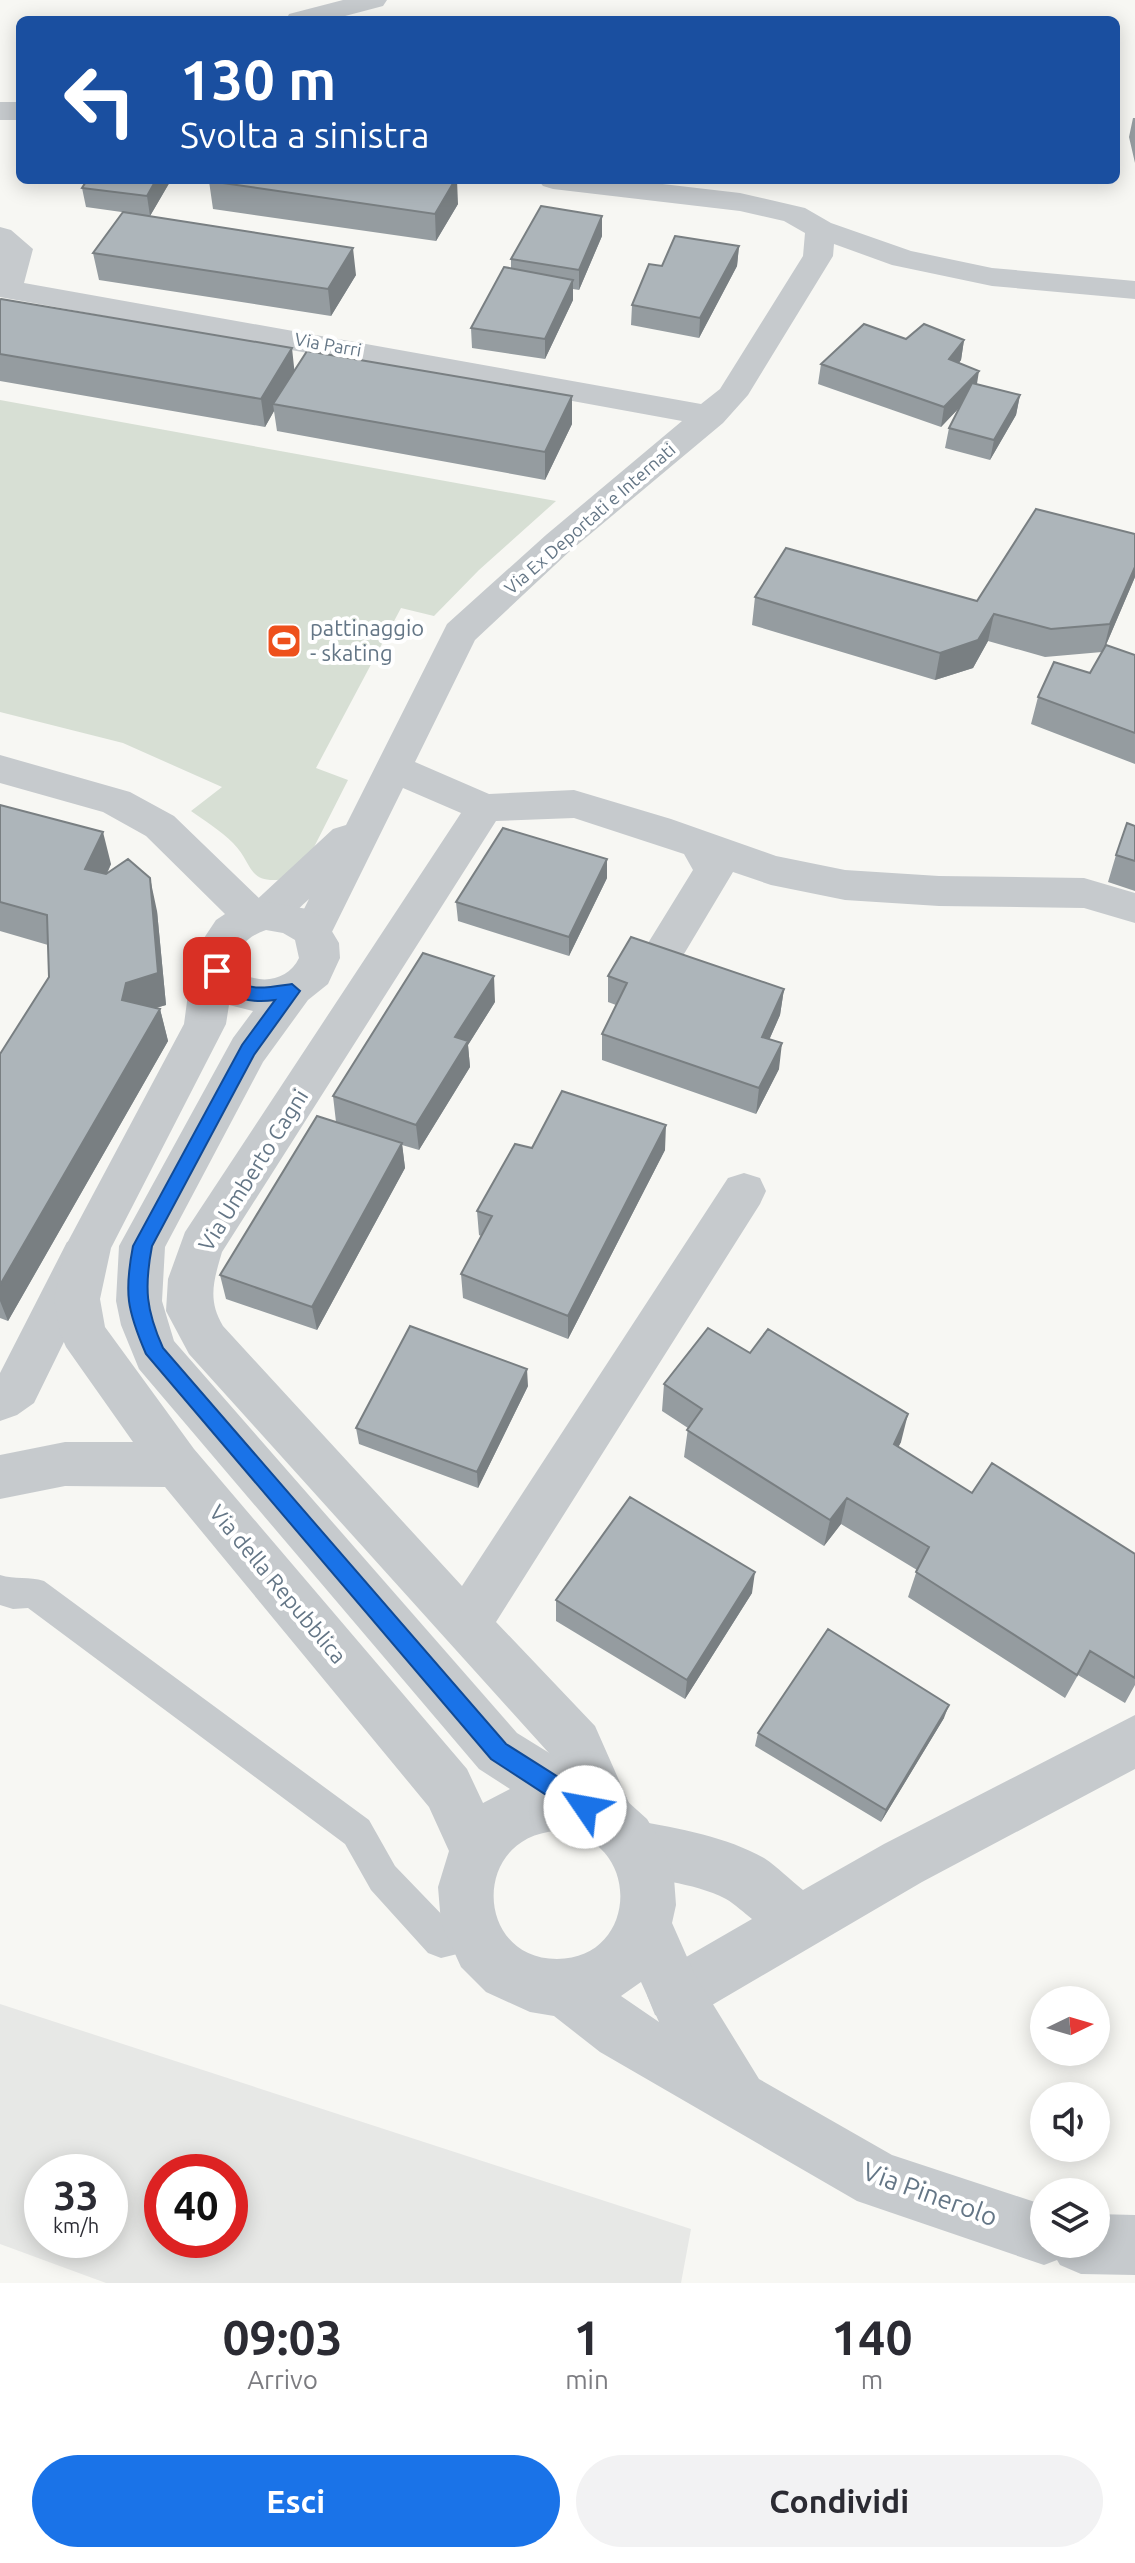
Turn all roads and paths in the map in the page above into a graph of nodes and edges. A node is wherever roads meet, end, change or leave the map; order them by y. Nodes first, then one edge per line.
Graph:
1 (374, 0) edge
2 (314, 16) edge
3 (587, 184) edge
4 (820, 229) junction
5 (0, 236) edge
6 (1135, 290) edge
7 (711, 416) junction
8 (393, 768) junction
9 (0, 769) edge
10 (485, 808) junction
11 (370, 818) junction
12 (699, 846) junction
13 (1135, 908) edge
14 (313, 931) junction
15 (238, 932) junction
16 (666, 948) edge
17 (292, 991) junction
18 (744, 1191) dead end
19 (88, 1247) junction
20 (0, 1400) edge
21 (177, 1465) junction
22 (6, 1478) edge
23 (0, 1590) edge
24 (465, 1626) junction
25 (1135, 1741) edge
26 (610, 1825) junction
27 (477, 1851) junction
28 (801, 1923) junction
29 (644, 1924) junction
30 (473, 1934) junction
31 (565, 1988) junction
32 (675, 1995) junction
33 (737, 2097) junction
34 (1030, 2230) edge
35 (1110, 2245) edge
36 (1135, 2245) edge

1 - 2 street
3 - 4 street
4 - 6 street
4 - 7 street, Via Ex Deportati e Internati
5 - 7 street, Via Parri
7 - 8 street, Via Ex Deportati e Internati
8 - 10 street
8 - 11 street, Via Ex Deportati e Internati
9 - 15 street
10 - 12 street
10 - 24 street, Via Umberto Cagni
11 - 14 street, Via Ex Deportati e Internati
11 - 15 street, Via Ex Deportati e Internati
12 - 13 street
12 - 16 street
14 - 15 street
14 - 17 street
15 - 17 street
15 - 19 street
17 - 26 street
18 - 24 street
19 - 20 street
19 - 21 street
21 - 22 street
21 - 27 street, Via della Repubblica
23 - 30 lane
24 - 26 street, Via Umberto Cagni
25 - 28 street
26 - 27 street
26 - 28 street
26 - 29 street
27 - 30 street
28 - 32 street
29 - 31 street
29 - 32 street
30 - 31 street
31 - 33 street, Via Pinerolo
32 - 33 street
33 - 34 street, Via Pinerolo
35 - 36 street

